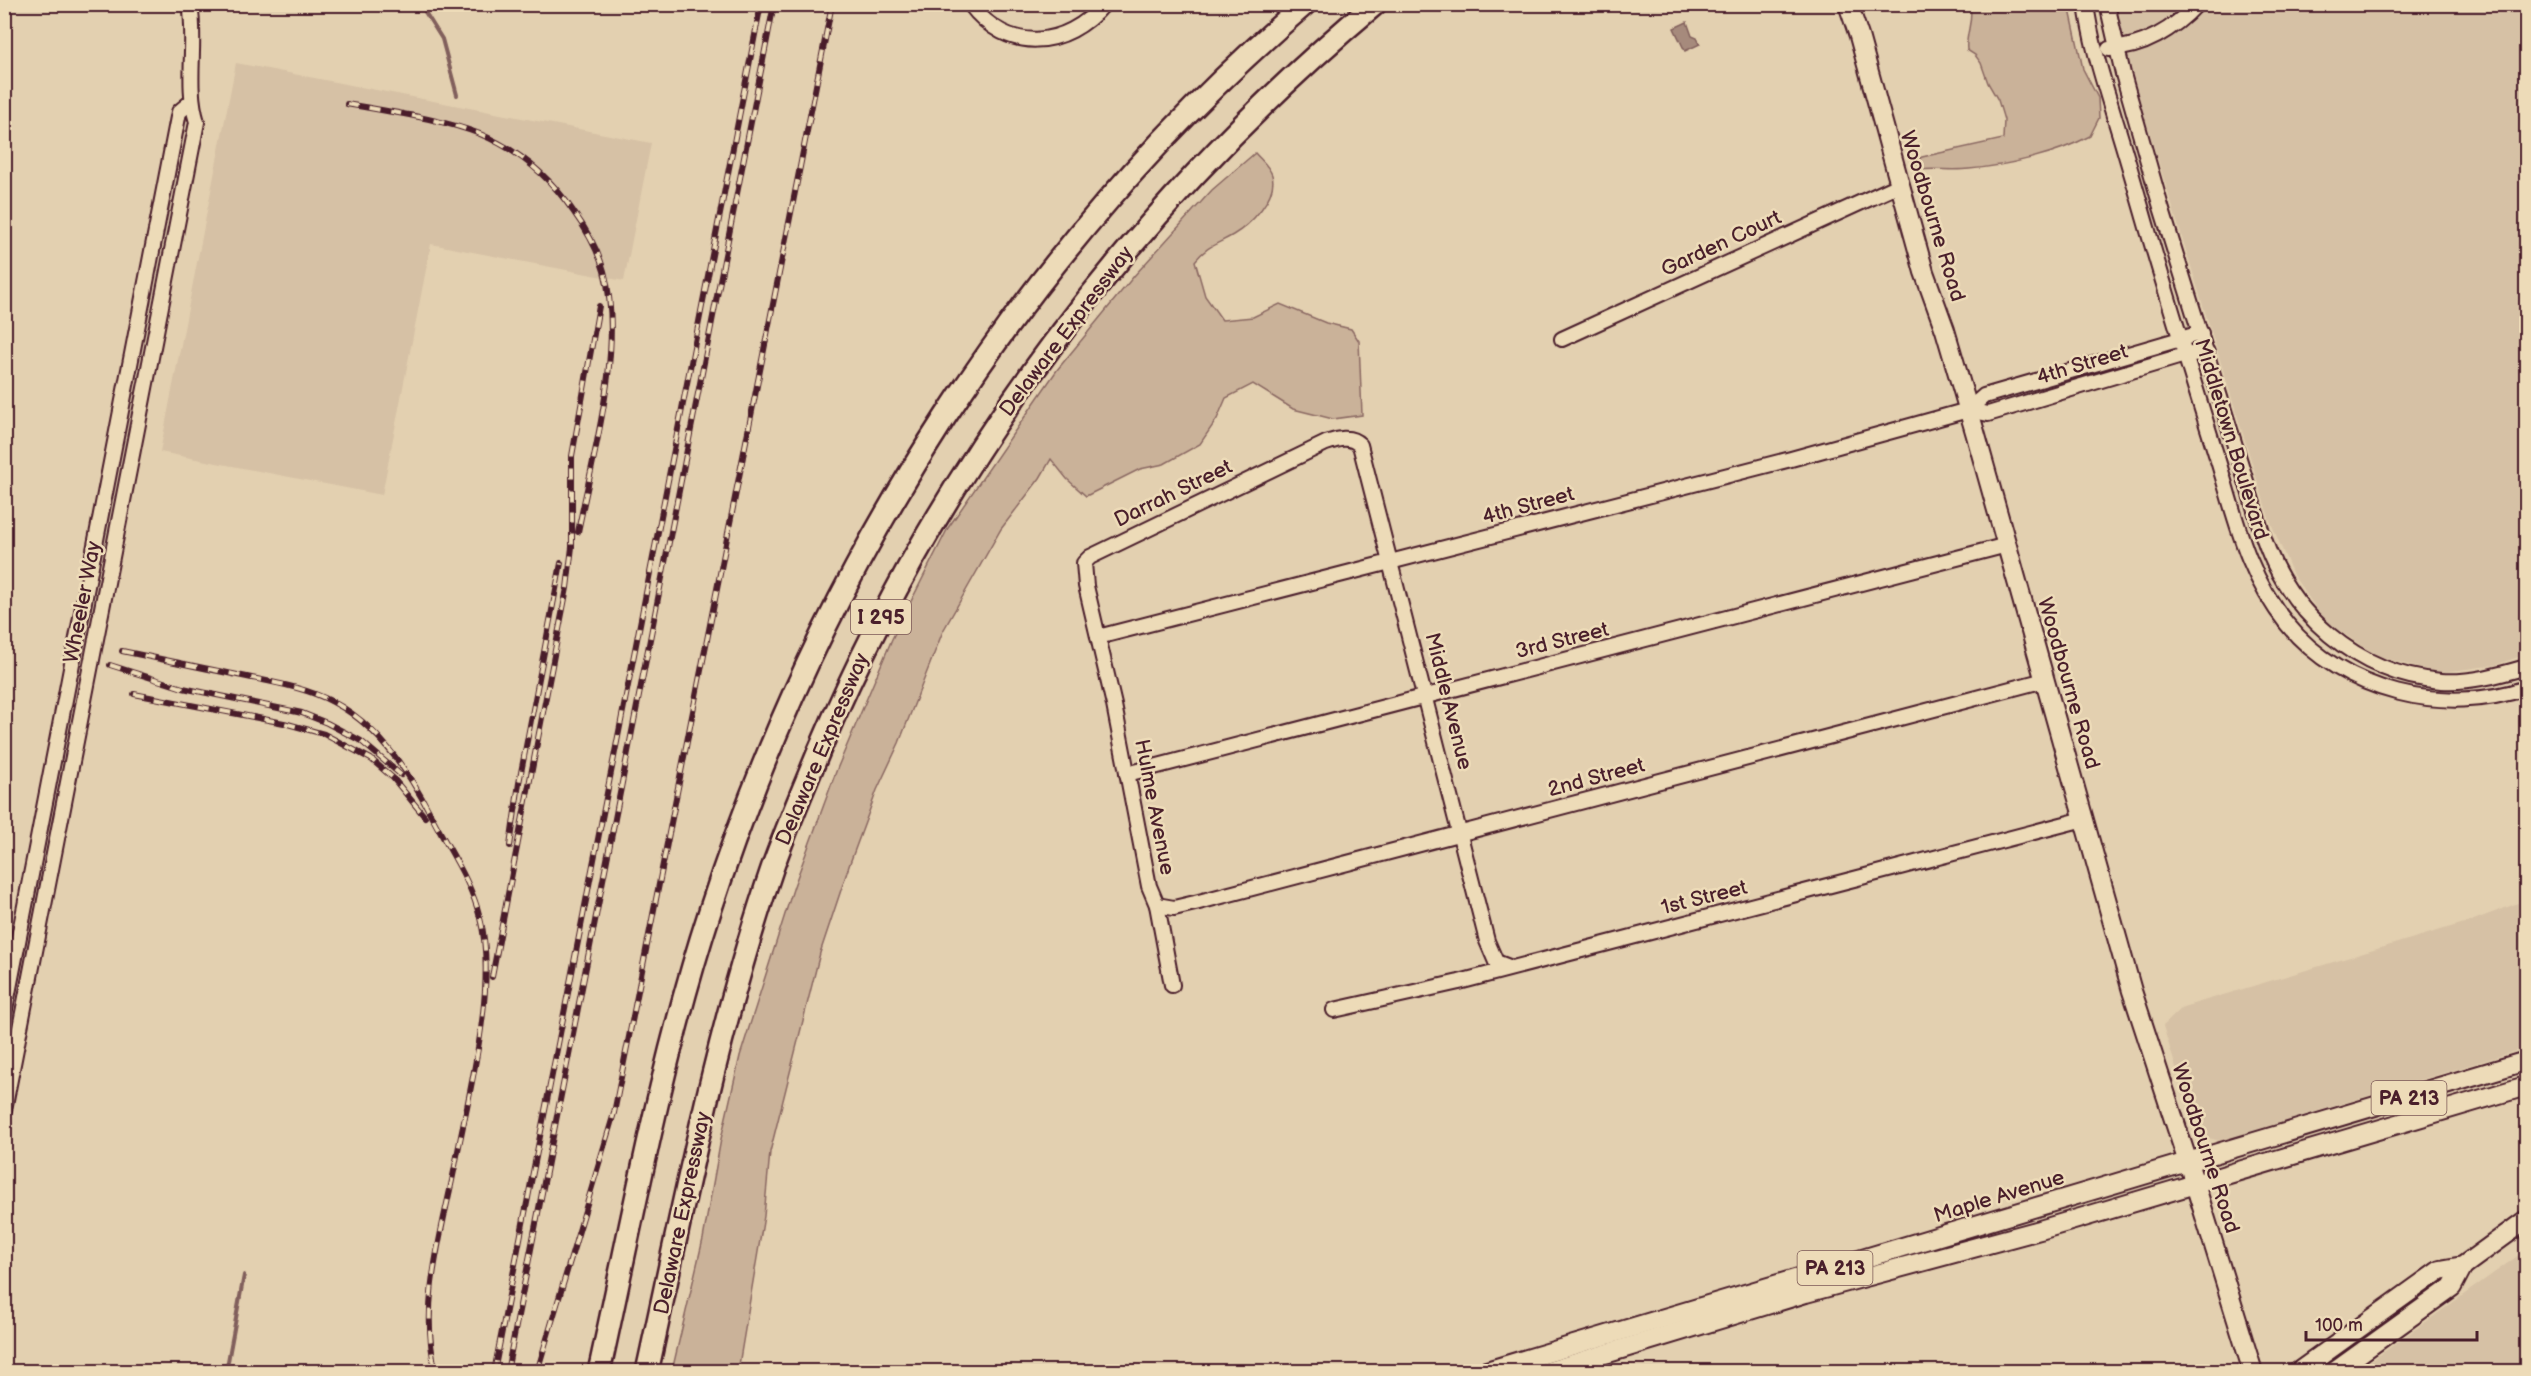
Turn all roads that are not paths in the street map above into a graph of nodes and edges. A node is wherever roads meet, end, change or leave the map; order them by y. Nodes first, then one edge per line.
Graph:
1 (190, 4) edge
2 (970, 4) edge
3 (1104, 4) edge
4 (1305, 4) edge
5 (1375, 4) edge
6 (1848, 4) edge
7 (2086, 4) edge
8 (2107, 4) edge
9 (2197, 4) edge
10 (2095, 49) junction
11 (2116, 49) junction
12 (190, 102) junction
13 (1899, 185) junction
14 (2201, 333) junction
15 (1562, 339) dead end
16 (2180, 339) junction
17 (2207, 352) junction
18 (2186, 355) junction
19 (1968, 410) junction
20 (1352, 440) joint
21 (2007, 545) junction
22 (1391, 562) junction
23 (1098, 637) junction
24 (2526, 667) edge
25 (2045, 680) junction
26 (2526, 688) edge
27 (1426, 696) junction
28 (1127, 774) junction
29 (2084, 819) junction
30 (1461, 833) junction
31 (1157, 905) junction
32 (1509, 967) junction
33 (1172, 985) dead end
34 (1334, 1010) dead end
35 (4, 1014) edge
36 (2525, 1062) edge
37 (2526, 1086) edge
38 (2494, 1095) junction
39 (4, 1110) edge
40 (2187, 1163) junction
41 (2196, 1184) junction
42 (2526, 1220) edge
43 (2463, 1266) junction
44 (599, 1371) edge
45 (647, 1371) edge
46 (1483, 1371) edge
47 (1546, 1371) edge
48 (2253, 1371) edge
49 (2298, 1371) edge
50 (2334, 1371) edge

1 - 12 street, Wheeler Way
2 - 3 street
4 - 44 highway, I 295
5 - 45 highway, Delaware Expressway / I 295
6 - 13 main road, Woodbourne Road
7 - 10 street, Middletown Boulevard
8 - 11 street, Middletown Boulevard
9 - 11 street
10 - 11 street
10 - 16 street, Middletown Boulevard
11 - 14 street, Middletown Boulevard
12 - 35 street, Wheeler Way
12 - 39 street, Wheeler Way
13 - 15 street, Garden Court
13 - 19 main road, Woodbourne Road
14 - 16 street, 4th Street
14 - 17 street, Middletown Boulevard
16 - 18 street, Middletown Boulevard
16 - 19 street, 4th Street
17 - 18 street, 4th Street
17 - 24 street, Middletown Boulevard
18 - 19 street, 4th Street
18 - 26 street, Middletown Boulevard
19 - 21 main road, Woodbourne Road
19 - 22 street, 4th Street
20 - 22 street, Middle Avenue
20 - 23 street, Darrah Street
21 - 25 main road, Woodbourne Road
21 - 27 street, 3rd Street
22 - 23 street, 4th Street
22 - 27 street, Middle Avenue
23 - 28 street, Hulme Avenue
25 - 29 main road, Woodbourne Road
25 - 30 street, 2nd Street
27 - 28 street, 3rd Street
27 - 30 street, Middle Avenue
28 - 31 street, Hulme Avenue
29 - 32 street, 1st Street
29 - 40 main road, Woodbourne Road
30 - 31 street, 2nd Street
30 - 32 street, Middle Avenue
31 - 33 street, Hulme Avenue
32 - 34 street, 1st Street
36 - 38 main road
36 - 40 main road, Maple Avenue / PA 213
37 - 38 main road, Maple Avenue / PA 213
38 - 41 main road, Maple Avenue / PA 213
40 - 41 main road, Woodbourne Road
40 - 46 main road, Maple Avenue / PA 213
41 - 47 main road, Maple Avenue / PA 213
41 - 48 main road, Woodbourne Road
42 - 43 main road
43 - 49 main road
43 - 50 main road

